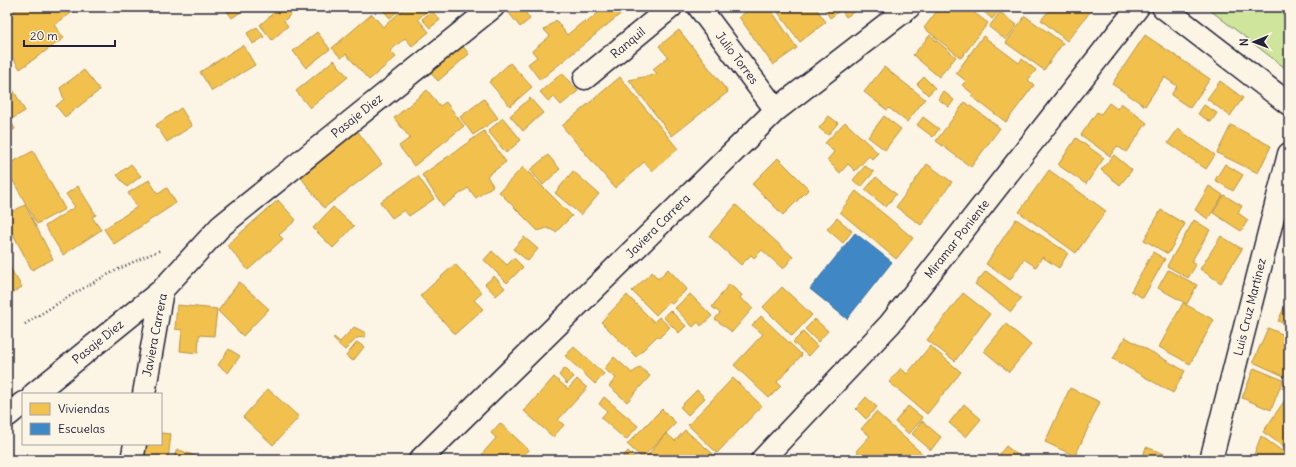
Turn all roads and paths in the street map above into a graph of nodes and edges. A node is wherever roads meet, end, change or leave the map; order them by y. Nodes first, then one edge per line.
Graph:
1 (493, 7) edge
2 (670, 7) edge
3 (699, 7) edge
4 (909, 7) edge
5 (1138, 7) edge
6 (1163, 7) edge
7 (585, 78) dead end
8 (1289, 104) edge
9 (776, 110) junction
10 (1289, 154) edge
11 (221, 226) joint
12 (164, 249) dead end
13 (162, 290) junction
14 (25, 324) dead end
15 (35, 393) edge
16 (144, 393) edge
17 (22, 404) edge
18 (7, 416) edge
19 (135, 445) edge
20 (132, 460) edge
21 (420, 460) edge
22 (762, 460) edge
23 (1211, 460) edge

1 - 11 street, Pasaje Diez
2 - 7 street, Ranquil
3 - 9 street, Julio Torres
4 - 9 street, Javiera Carrera
5 - 22 street, Miramar Poniente
6 - 8 street
9 - 21 street, Javiera Carrera
10 - 23 street, Luis Cruz Martínez
11 - 13 street, Javiera Carrera
12 - 14 path
13 - 15 street, Pasaje Diez
13 - 16 street, Javiera Carrera
17 - 18 street
19 - 20 street

